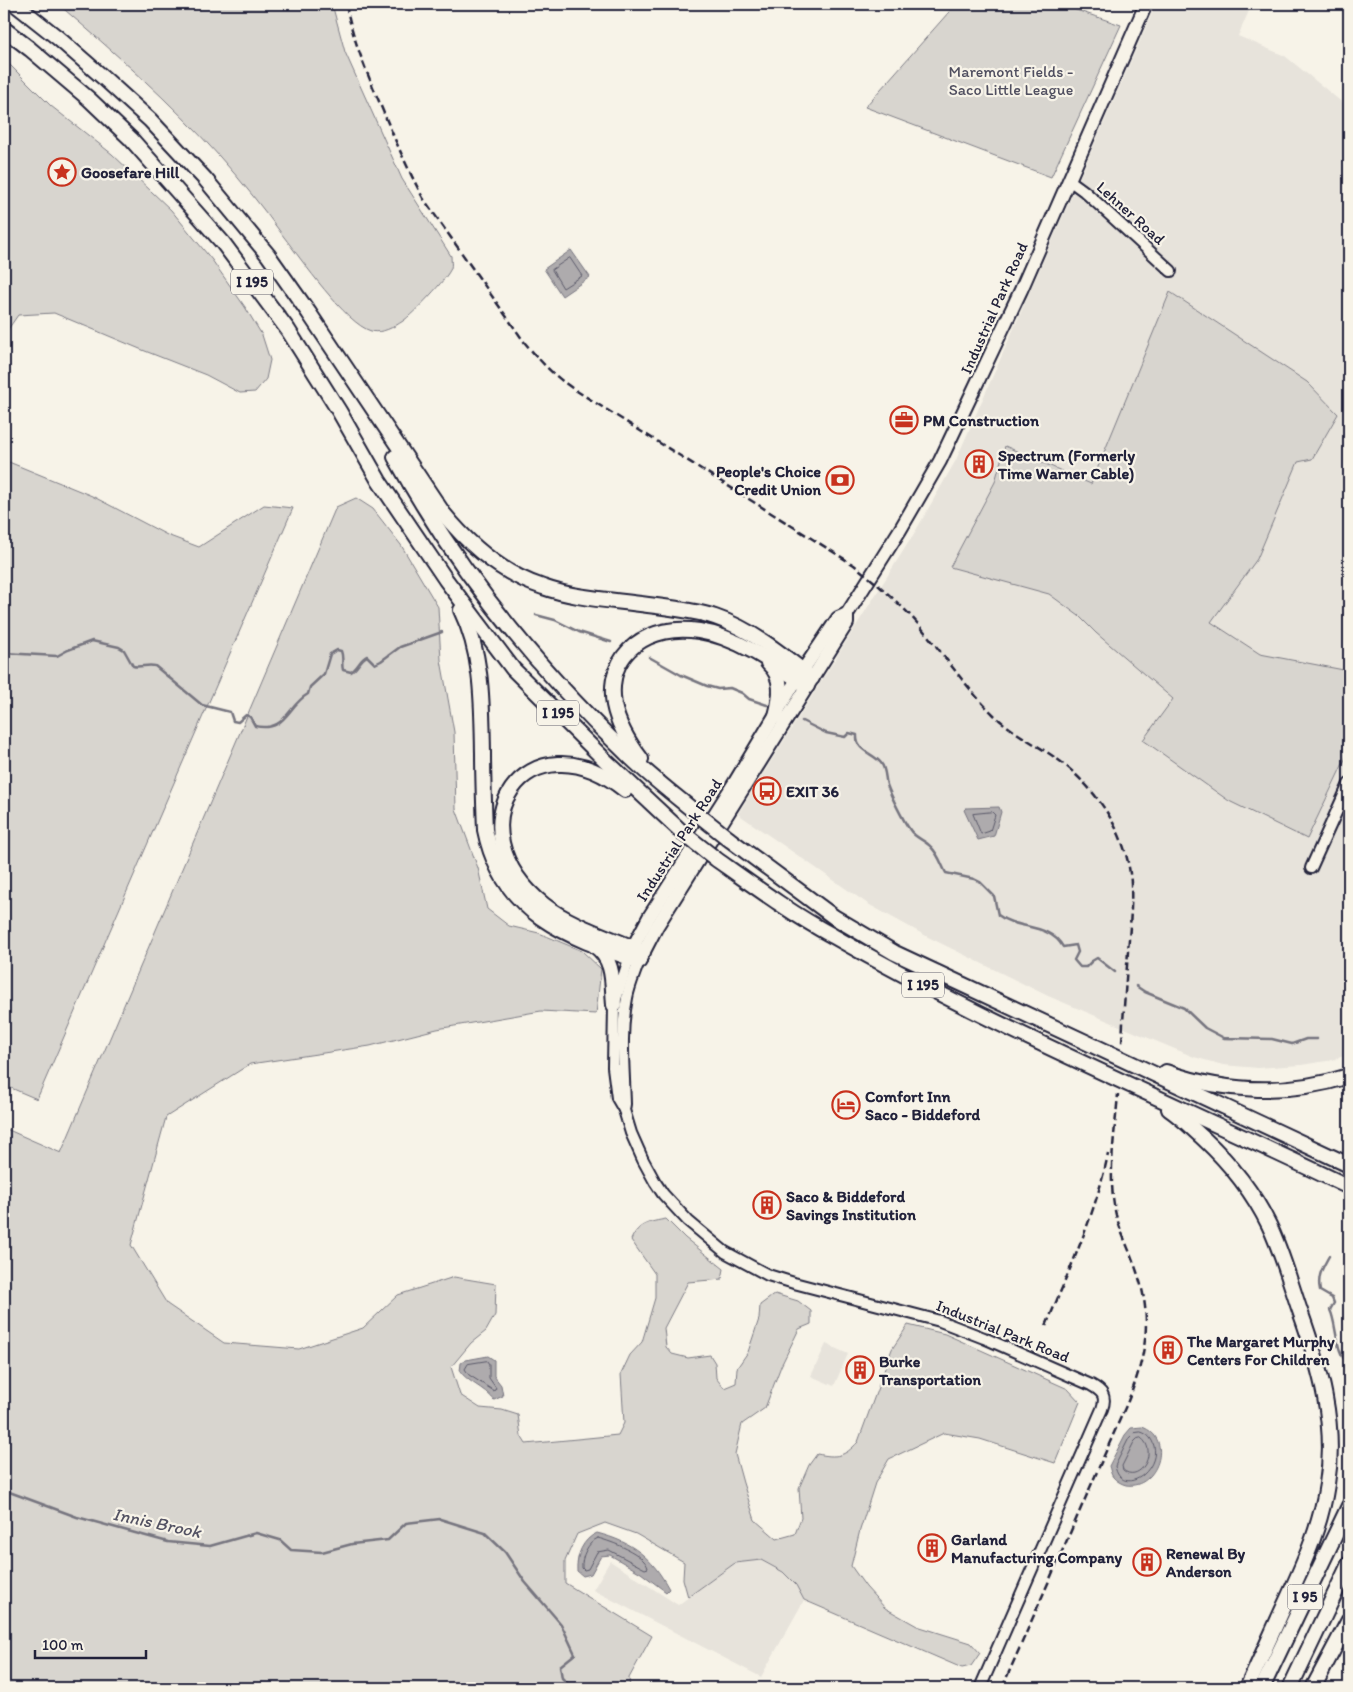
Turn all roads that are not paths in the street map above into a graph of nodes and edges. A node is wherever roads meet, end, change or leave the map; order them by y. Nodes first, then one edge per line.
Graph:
1 (15, 4) edge
2 (1146, 4) edge
3 (4, 29) edge
4 (1068, 180) junction
5 (1171, 271) dead end
6 (353, 379) junction
7 (446, 580) junction
8 (758, 654) junction
9 (805, 678) junction
10 (776, 716) junction
11 (656, 780) junction
12 (1349, 784) edge
13 (683, 833) junction
14 (1311, 868) dead end
15 (586, 940) junction
16 (636, 954) junction
17 (614, 1005) junction
18 (1096, 1046) junction
19 (1349, 1076) edge
20 (1140, 1091) junction
21 (624, 1110) junction
22 (1349, 1165) edge
23 (1349, 1186) edge
24 (1349, 1506) edge
25 (1349, 1564) edge
26 (1349, 1584) edge
27 (1349, 1620) edge
28 (980, 1688) edge
29 (1248, 1688) edge
30 (1262, 1688) edge
31 (1290, 1688) edge
32 (1299, 1688) edge
33 (1312, 1688) edge

1 - 6 highway, I 195
2 - 4 main road, Industrial Park Road
3 - 7 highway, I 195
4 - 5 street, Lehner Road
4 - 9 main road, Industrial Park Road
6 - 9 highway
6 - 11 highway, I 195
7 - 13 highway, I 195
7 - 15 highway
8 - 9 highway
8 - 10 highway
8 - 11 highway
9 - 10 main road, Industrial Park Road
9 - 16 main road, Industrial Park Road
10 - 16 main road, Industrial Park Road
11 - 18 highway, I 195, bridge
12 - 14 street
13 - 16 highway
13 - 20 highway, I 195, bridge
15 - 16 highway
15 - 17 highway
16 - 17 street, Industrial Park Road
16 - 21 street, Industrial Park Road
17 - 21 street, Industrial Park Road
18 - 19 highway
18 - 22 highway
20 - 23 highway
20 - 29 highway
21 - 28 street, Industrial Park Road
24 - 30 highway, I 95
25 - 31 highway, I 95
26 - 32 highway
27 - 33 highway

